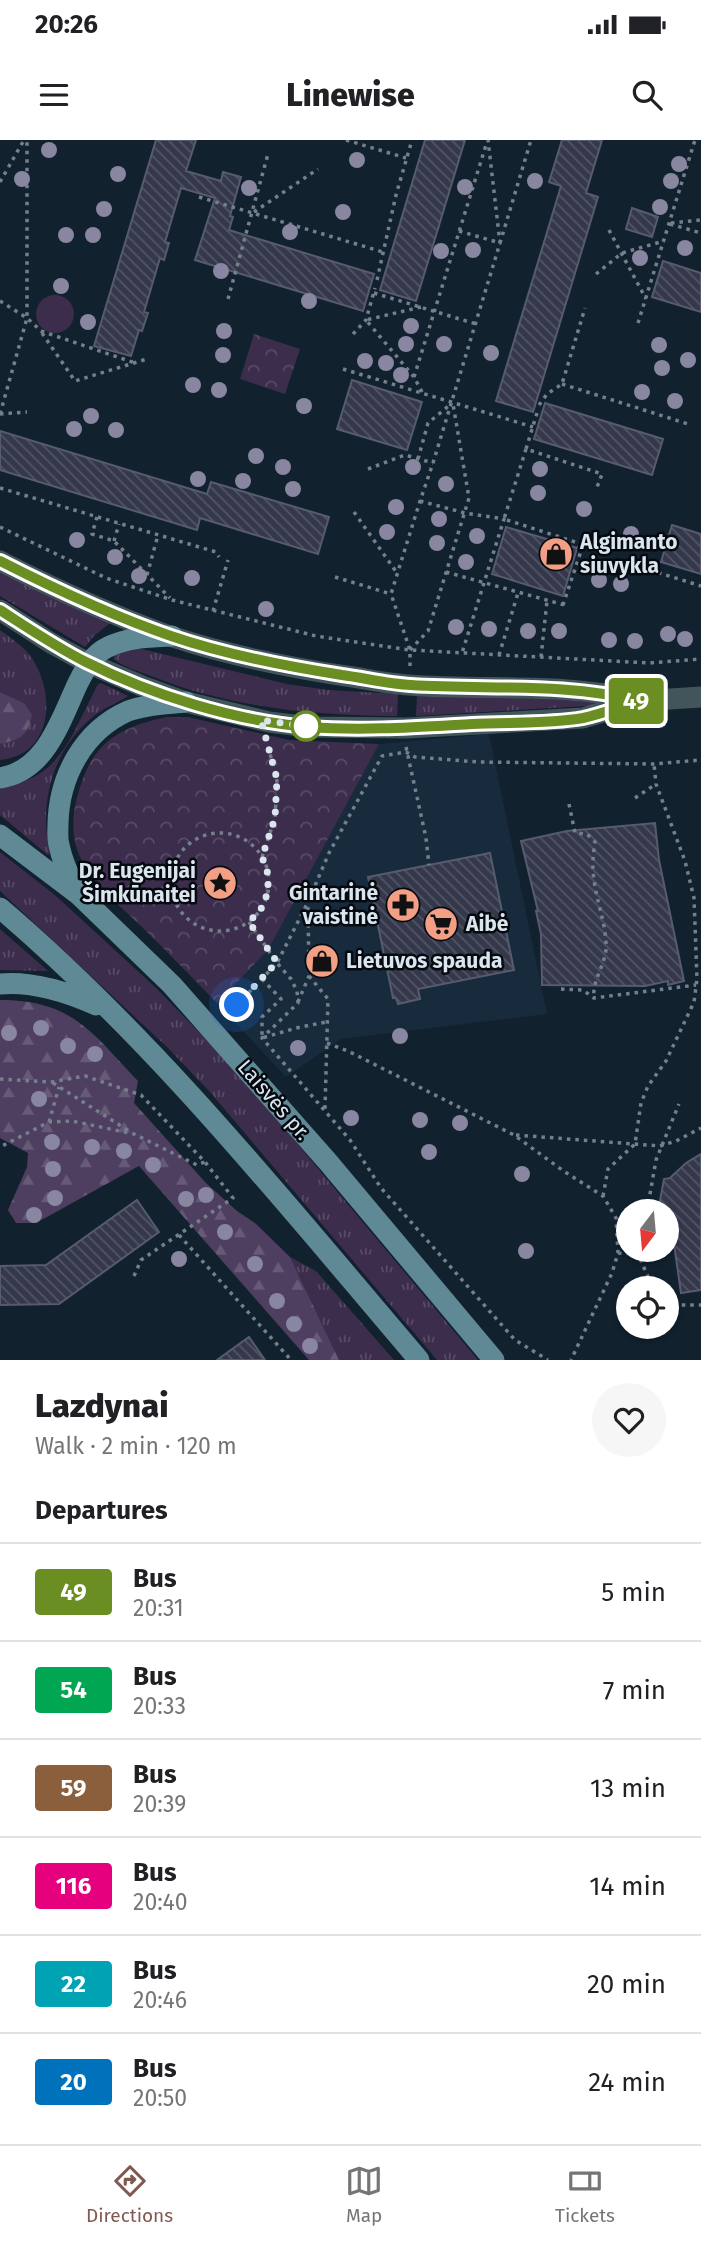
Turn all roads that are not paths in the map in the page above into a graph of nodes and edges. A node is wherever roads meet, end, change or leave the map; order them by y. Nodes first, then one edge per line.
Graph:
1 (0, 561) edge
2 (0, 610) edge
3 (172, 636) junction
4 (88, 663) junction
5 (701, 698) edge
6 (639, 701) junction
7 (187, 702) junction
8 (0, 778) edge
9 (0, 835) edge
10 (79, 895) junction
11 (0, 908) edge
12 (0, 984) edge
13 (110, 1012) junction
14 (419, 1360) edge
15 (494, 1360) edge

1 - 3 street
2 - 4 street
3 - 4 main road
3 - 6 street
4 - 7 street
4 - 8 main road
5 - 6 street
6 - 7 street
7 - 10 main road
9 - 10 main road, Laisvės pr.
10 - 15 main road, Laisvės pr.
11 - 13 main road
12 - 13 main road
13 - 14 main road

